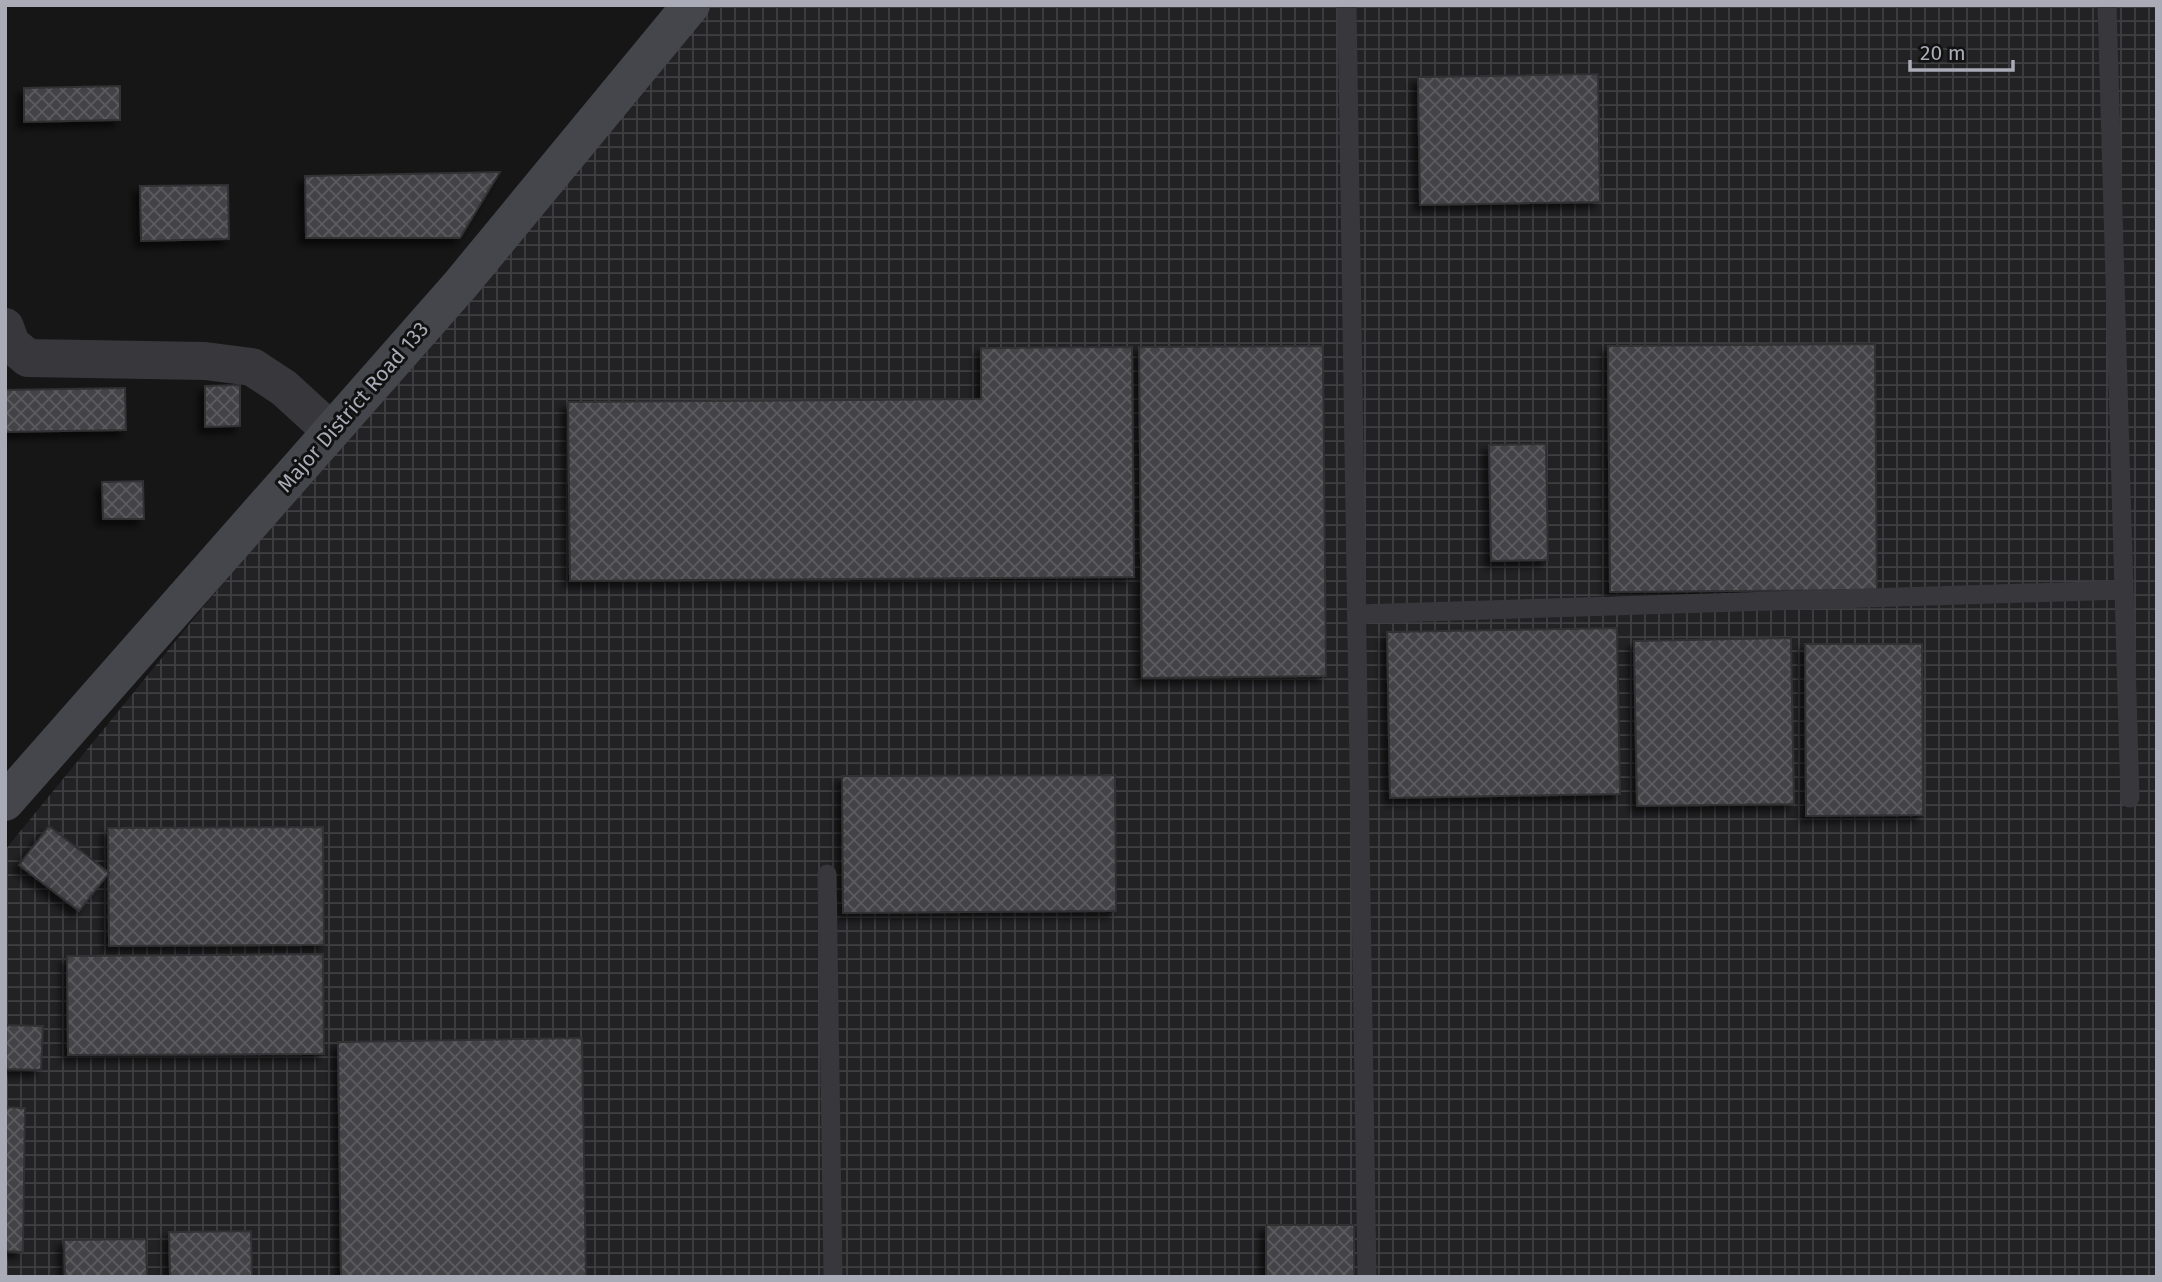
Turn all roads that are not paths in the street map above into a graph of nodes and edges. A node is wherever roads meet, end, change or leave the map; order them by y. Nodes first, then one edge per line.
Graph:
1 (691, 5) edge
2 (1347, 5) edge
3 (2107, 5) edge
4 (5, 327) edge
5 (331, 431) junction
6 (2124, 590) junction
7 (1358, 614) junction
8 (2130, 798) dead end
9 (5, 802) edge
10 (827, 874) dead end
11 (833, 1277) edge
12 (1367, 1277) edge

1 - 5 main road, Major District Road 133
2 - 7 lane
3 - 6 lane
4 - 5 street
5 - 9 main road, Major District Road 133
6 - 7 lane
6 - 8 lane
7 - 12 lane
10 - 11 lane

